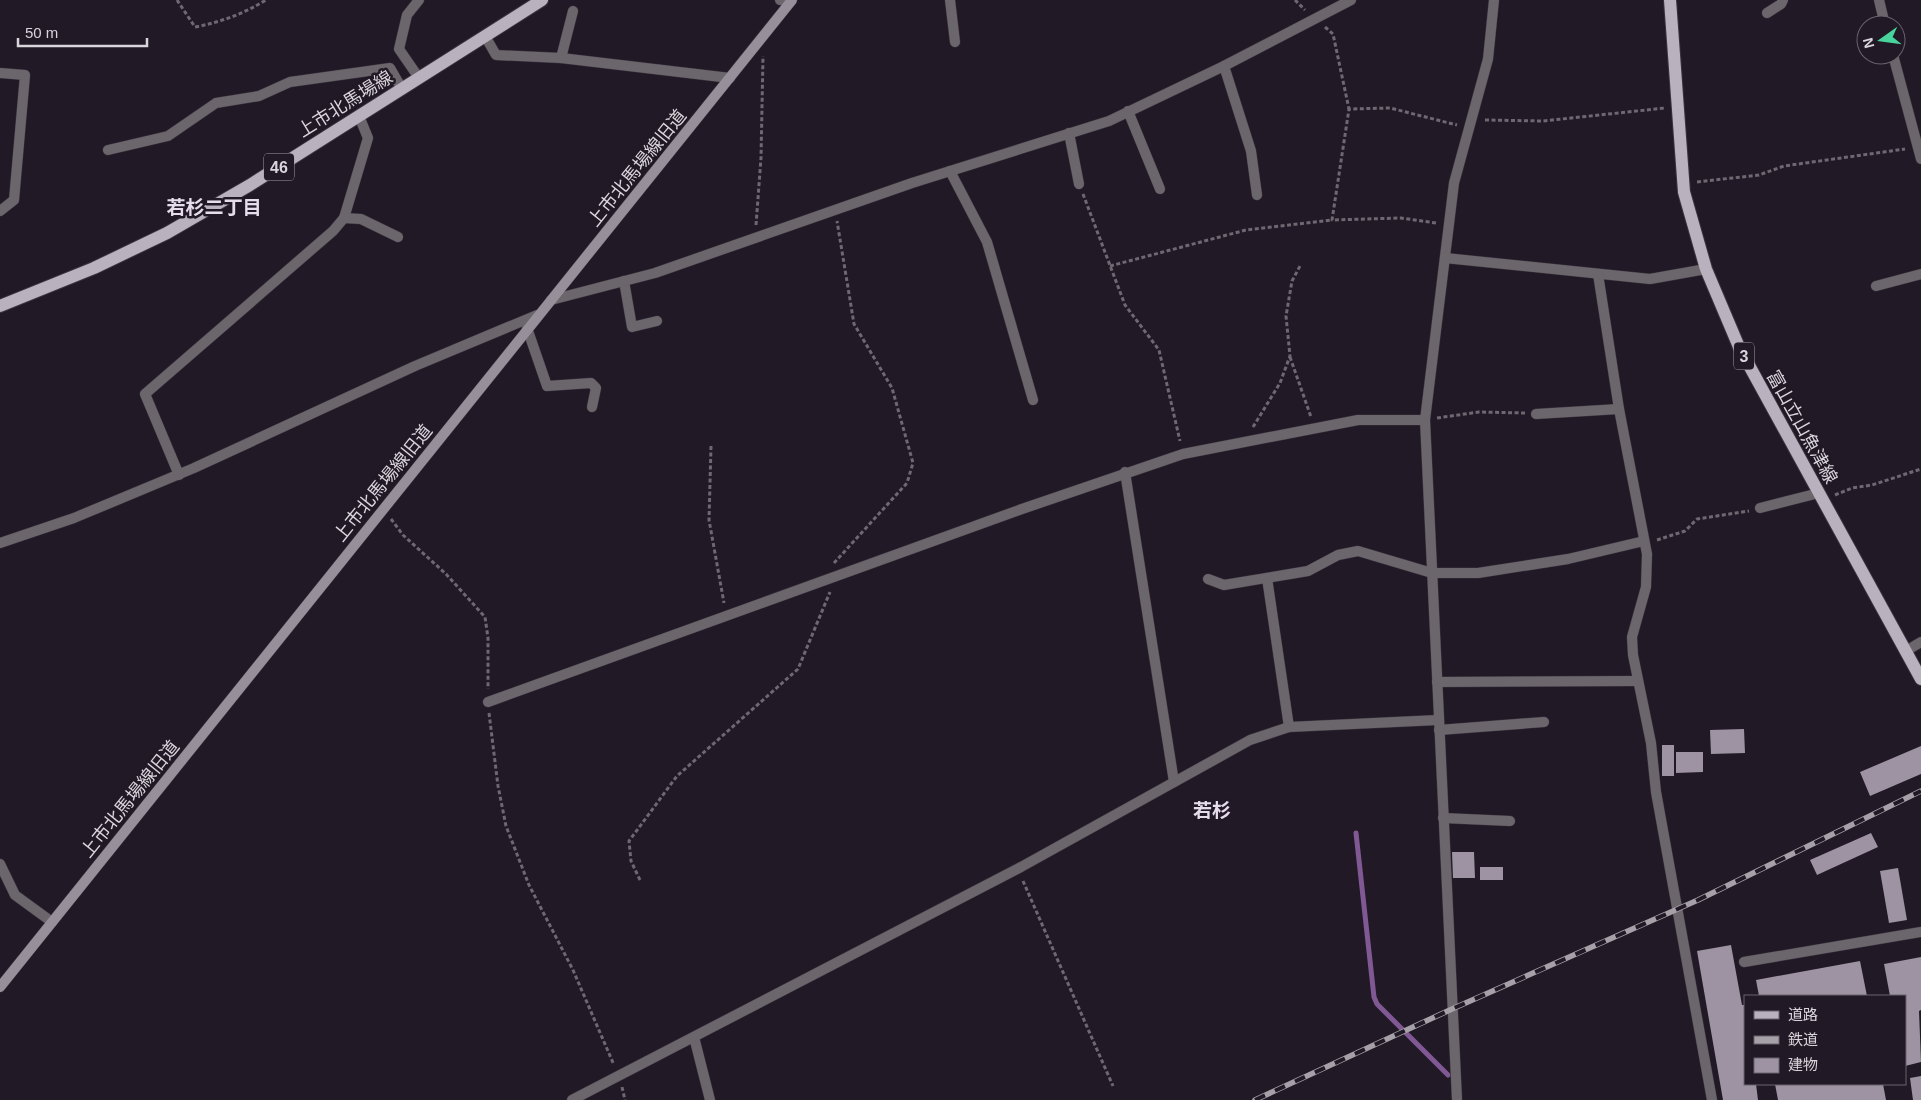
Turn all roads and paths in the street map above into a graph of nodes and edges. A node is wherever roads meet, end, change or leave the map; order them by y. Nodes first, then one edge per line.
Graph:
1 (176, 0) edge
2 (266, 0) edge
3 (419, 0) edge
4 (542, 0) edge
5 (788, 0) edge
6 (950, 0) edge
7 (1295, 0) edge
8 (1351, 0) edge
9 (1494, 0) edge
10 (1670, 0) edge
11 (1783, 0) edge
12 (1879, 0) edge
13 (573, 11) dead end
14 (1768, 13) dead end
15 (1883, 15) edge
16 (1316, 18) junction
17 (485, 36) junction
18 (764, 36) junction
19 (955, 42) dead end
20 (561, 58) junction
21 (1896, 65) edge
22 (1224, 66) junction
23 (0, 72) edge
24 (419, 78) junction
25 (730, 78) junction
26 (402, 89) junction
27 (1678, 108) junction
28 (1349, 109) junction
29 (1128, 112) junction
30 (359, 116) junction
31 (1470, 124) junction
32 (1070, 133) junction
33 (1919, 146) edge
34 (108, 150) dead end
35 (1921, 159) edge
36 (950, 171) junction
37 (1079, 184) joint
38 (1684, 184) junction
39 (1160, 189) dead end
40 (1257, 195) dead end
41 (835, 210) junction
42 (0, 211) edge
43 (344, 218) junction
44 (1332, 220) junction
45 (1449, 225) junction
46 (398, 237) dead end
47 (754, 239) junction
48 (1445, 258) junction
49 (1110, 266) junction
50 (1300, 266) dead end
51 (1706, 269) junction
52 (1598, 274) junction
53 (1921, 274) edge
54 (624, 281) junction
55 (1876, 286) dead end
56 (551, 300) junction
57 (0, 306) edge
58 (537, 315) junction
59 (657, 321) dead end
60 (527, 328) junction
61 (1290, 356) junction
62 (1033, 400) dead end
63 (592, 407) dead end
64 (1620, 408) junction
65 (1536, 414) joint
66 (1425, 420) junction
67 (1314, 428) junction
68 (1243, 442) junction
69 (711, 446) dead end
70 (1183, 454) junction
71 (1921, 469) edge
72 (1125, 472) junction
73 (179, 474) junction
74 (1821, 497) junction
75 (1760, 508) joint
76 (383, 509) junction
77 (1644, 541) junction
78 (0, 543) edge
79 (1432, 574) junction
80 (832, 578) junction
81 (1267, 578) junction
82 (1208, 579) dead end
83 (726, 616) junction
84 (1921, 642) edge
85 (1906, 651) junction
86 (1921, 678) edge
87 (1638, 681) junction
88 (1437, 682) junction
89 (488, 702) junction
90 (1544, 722) dead end
91 (1439, 725) junction
92 (1289, 727) junction
93 (1174, 782) junction
94 (1443, 818) junction
95 (1510, 822) dead end
96 (0, 864) edge
97 (1018, 868) junction
98 (640, 880) dead end
99 (52, 922) junction
100 (1921, 932) edge
101 (1744, 962) dead end
102 (0, 987) edge
103 (694, 1037) junction
104 (619, 1076) junction
105 (1113, 1086) dead end
106 (572, 1100) edge
107 (710, 1100) edge
108 (1457, 1100) edge
109 (1712, 1100) edge

1 - 2 path
3 - 24 street
4 - 17 main road, 上市北馬場線 / 46
5 - 18 street, 上市北馬場線旧道
6 - 19 street
7 - 16 path
8 - 16 street
9 - 31 street
10 - 27 main road, 富山立山魚津線 / 3
11 - 14 street
12 - 15 street
13 - 20 street
16 - 22 street
16 - 28 path
17 - 20 street
17 - 24 main road, 上市北馬場線 / 46
18 - 25 street, 上市北馬場線旧道
18 - 47 path
20 - 25 street
21 - 33 street
22 - 29 street
22 - 40 street
23 - 42 street
24 - 26 main road, 上市北馬場線 / 46
25 - 56 street, 上市北馬場線旧道
26 - 30 main road, 上市北馬場線 / 46
26 - 34 street
27 - 31 path
27 - 38 main road, 富山立山魚津線 / 3
28 - 31 path
28 - 44 path
29 - 32 street
29 - 39 street
30 - 43 street
30 - 57 main road, 上市北馬場線 / 46
31 - 45 street
32 - 36 street
32 - 37 street
33 - 35 street
33 - 38 path
36 - 41 street
36 - 62 street
37 - 49 path
38 - 51 main road, 富山立山魚津線 / 3
41 - 47 street
41 - 80 path
43 - 46 street
43 - 73 street
44 - 45 path
44 - 49 path
45 - 48 street
47 - 54 street
48 - 52 street
48 - 66 street
49 - 70 path
50 - 61 path
51 - 52 street
51 - 74 main road, 富山立山魚津線 / 3
52 - 64 street
53 - 55 street
54 - 56 street
54 - 59 street
56 - 58 street, 上市北馬場線旧道
58 - 60 street, 上市北馬場線旧道
58 - 73 street
60 - 63 street
60 - 76 street, 上市北馬場線旧道
61 - 67 path
61 - 68 path
64 - 65 street
64 - 77 street
65 - 66 path
66 - 67 street
66 - 79 street
67 - 68 street
68 - 70 street
69 - 83 path
70 - 72 street
71 - 74 path
72 - 80 street
72 - 93 street
73 - 78 street
74 - 75 street
74 - 85 main road, 富山立山魚津線 / 3
75 - 77 path
76 - 89 path
76 - 99 street, 上市北馬場線旧道
77 - 79 street
77 - 87 street
79 - 81 street
79 - 88 street
80 - 83 street
80 - 98 path
81 - 82 street
81 - 92 street
83 - 89 street
84 - 85 street
85 - 86 main road, 富山立山魚津線 / 3
87 - 88 street
87 - 109 street
88 - 91 street
89 - 104 path
90 - 91 street
91 - 92 street
91 - 94 street
92 - 93 street
93 - 97 street
94 - 95 street
94 - 108 street
96 - 99 street
97 - 103 street
97 - 105 path
99 - 102 street, 上市北馬場線旧道
100 - 101 street
103 - 104 street
103 - 107 street
104 - 106 street

